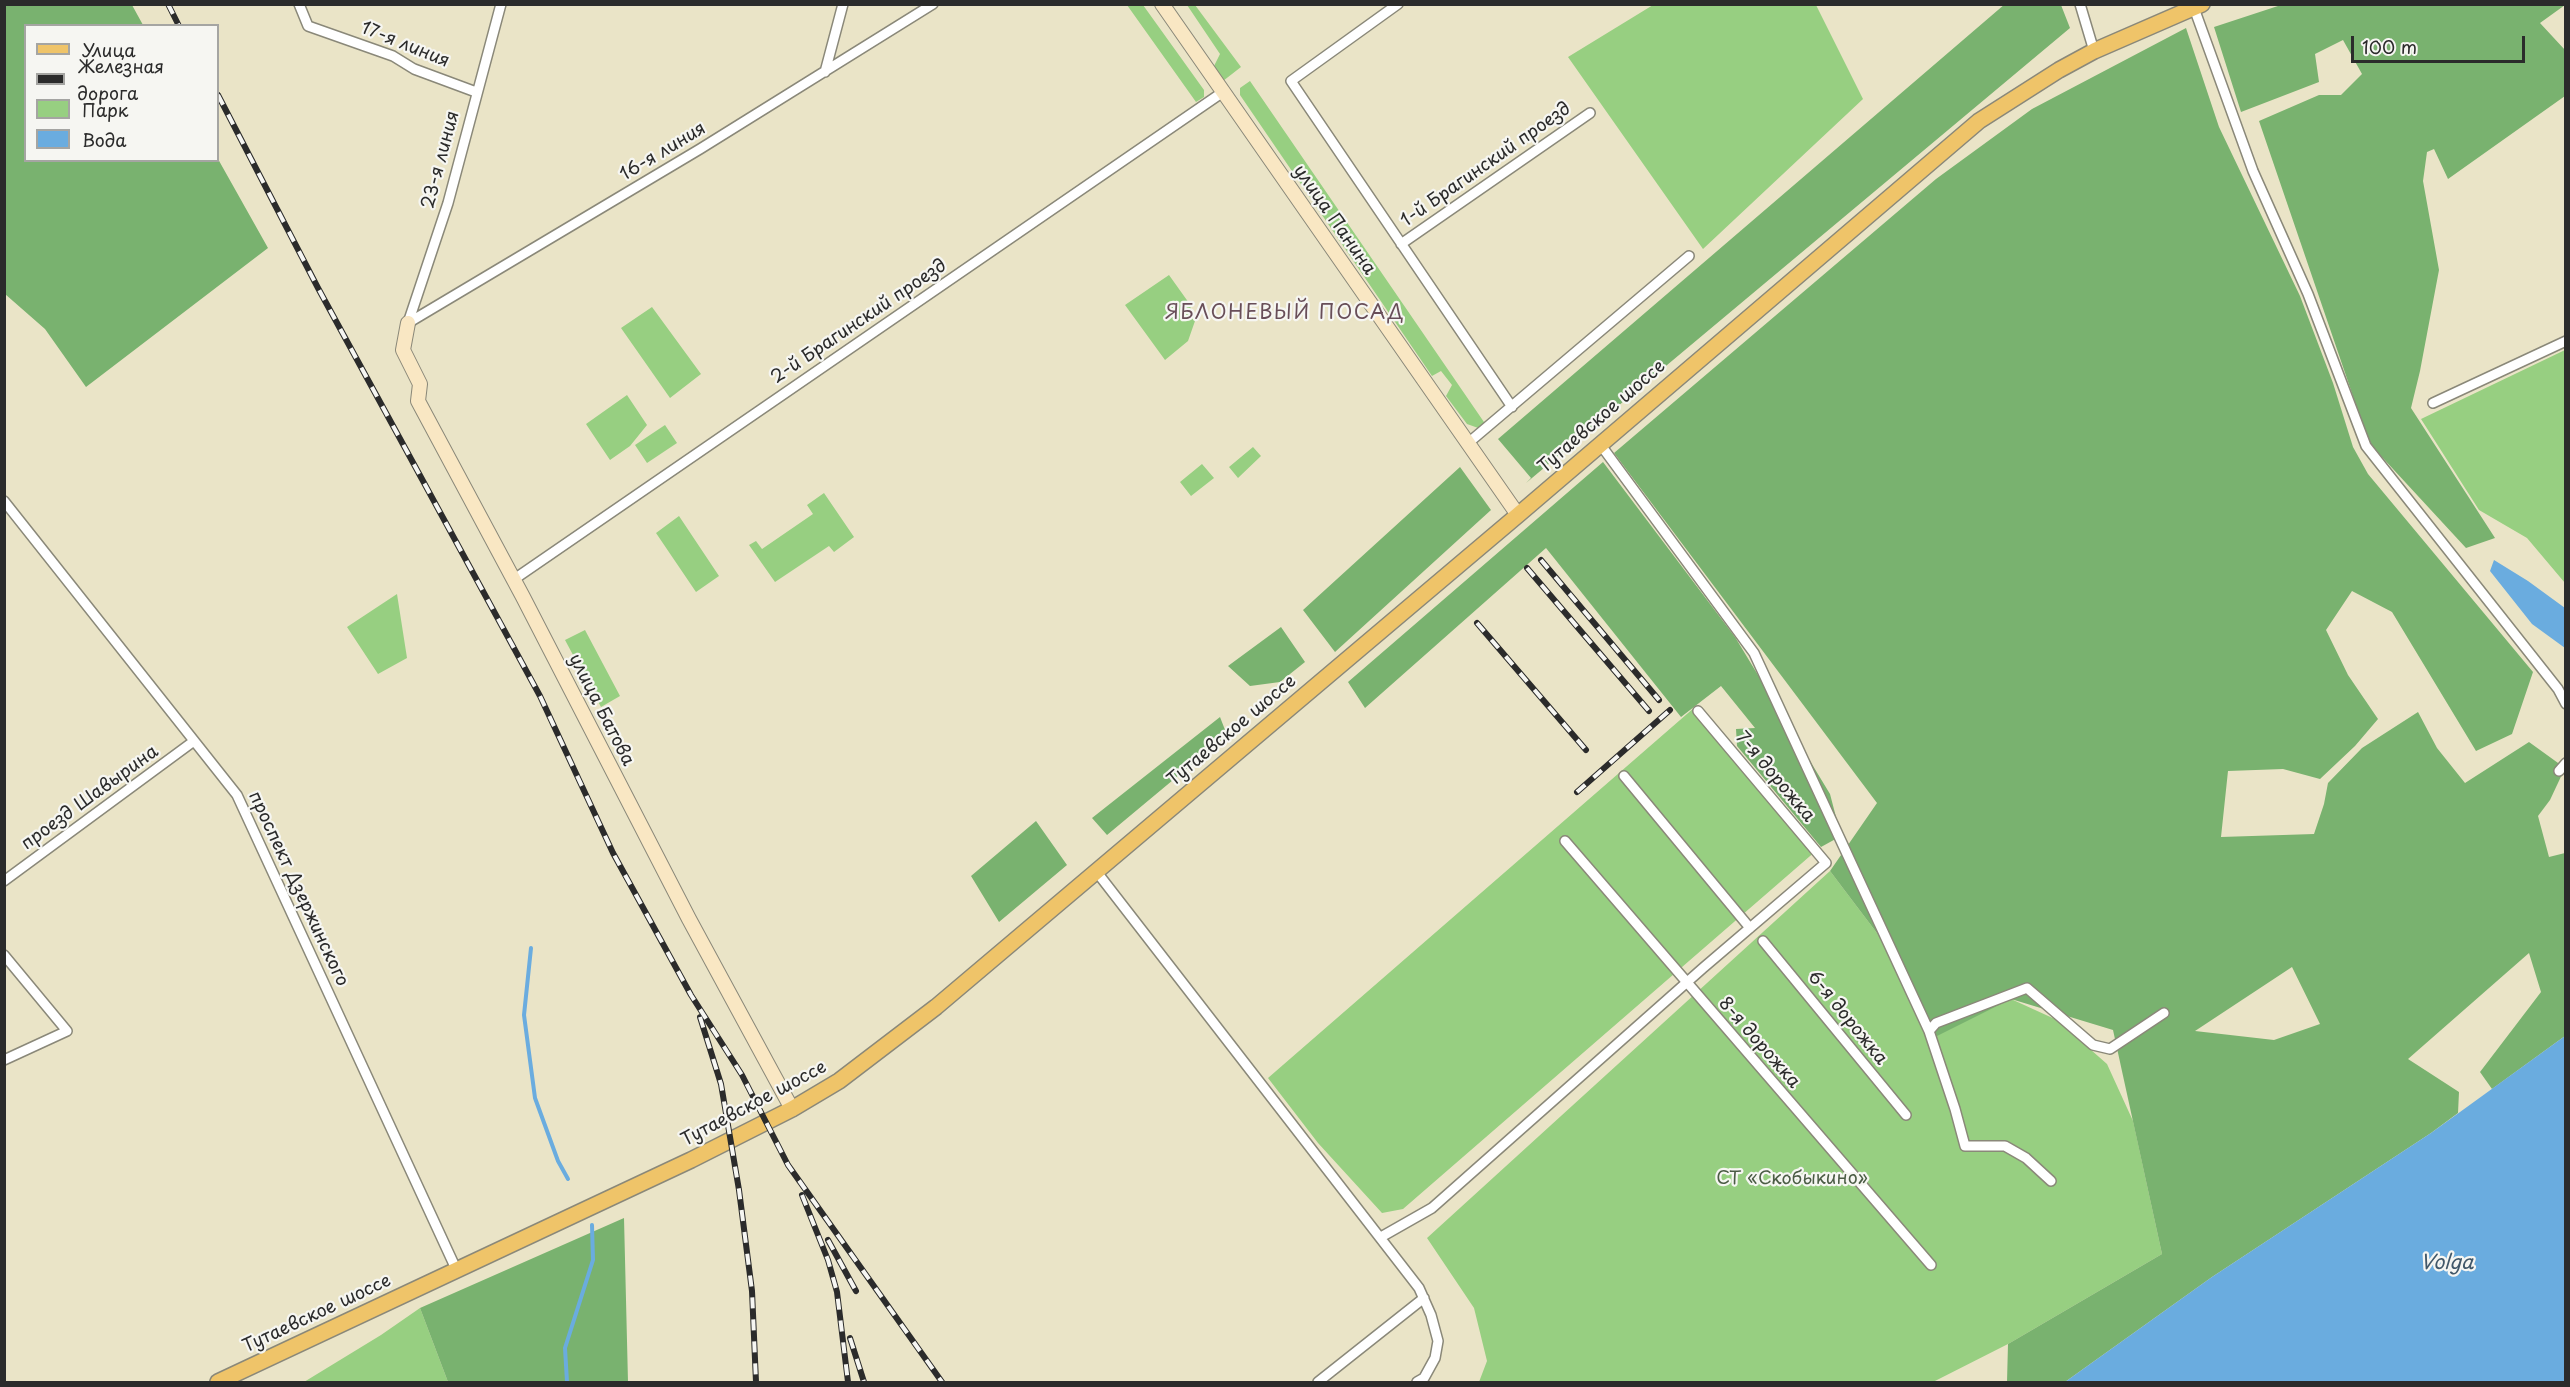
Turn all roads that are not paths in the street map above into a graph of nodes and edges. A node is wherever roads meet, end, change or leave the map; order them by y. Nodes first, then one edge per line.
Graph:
1 (299, 4) edge
2 (501, 4) edge
3 (843, 4) edge
4 (933, 4) edge
5 (1162, 4) edge
6 (1398, 4) edge
7 (2080, 4) edge
8 (2198, 6) edge
9 (2094, 51) junction
10 (825, 72) junction
11 (477, 92) junction
12 (1223, 92) junction
13 (1590, 113) dead end
14 (1401, 244) junction
15 (1689, 256) dead end
16 (408, 323) junction
17 (2565, 341) edge
18 (2433, 403) dead end
19 (1512, 407) junction
20 (1467, 444) junction
21 (1600, 444) junction
22 (4, 501) edge
23 (1518, 515) junction
24 (513, 580) junction
25 (2565, 704) edge
26 (1698, 711) dead end
27 (194, 741) junction
28 (1624, 776) dead end
29 (1565, 841) dead end
30 (1095, 871) junction
31 (4, 881) edge
32 (1750, 928) junction
33 (1762, 941) dead end
34 (4, 955) edge
35 (1686, 983) junction
36 (2164, 1014) dead end
37 (1929, 1031) junction
38 (4, 1060) edge
39 (792, 1109) junction
40 (1906, 1115) dead end
41 (2051, 1181) dead end
42 (1381, 1237) junction
43 (1931, 1265) dead end
44 (457, 1271) junction
45 (1424, 1298) junction
46 (218, 1383) edge
47 (1318, 1383) edge
48 (1417, 1383) edge

1 - 11 street, 17-я линия
2 - 11 street, 23-я линия
3 - 10 street
4 - 10 street, 16-я линия
5 - 12 street, улица Панина
6 - 14 street
7 - 9 street
8 - 9 main road, Тутаевское шоссе
8 - 25 street
9 - 21 main road, Тутаевское шоссе
10 - 16 street, 16-я линия
11 - 16 street, 23-я линия
12 - 20 street, улица Панина
12 - 24 street, 2-й Брагинский проезд
13 - 14 street, 1-й Брагинский проезд
14 - 19 street
15 - 19 street
16 - 24 street, улица Батова
17 - 18 street
19 - 20 street
20 - 23 street, улица Панина
21 - 23 main road, Тутаевское шоссе
21 - 37 street
22 - 27 street, проспект Дзержинского
23 - 30 main road, Тутаевское шоссе
24 - 39 street, улица Батова
26 - 32 street, 7-я дорожка
27 - 31 street, проезд Шавырина
27 - 44 street, проспект Дзержинского
28 - 32 street
29 - 35 street, 8-я дорожка
30 - 39 main road, Тутаевское шоссе
30 - 42 street
32 - 35 street
33 - 40 street, 6-я дорожка
34 - 38 street
35 - 42 street
35 - 43 street, 8-я дорожка
36 - 37 street
37 - 41 street
39 - 44 main road, Тутаевское шоссе
42 - 45 street
44 - 46 main road, Тутаевское шоссе
45 - 47 street
45 - 48 street

